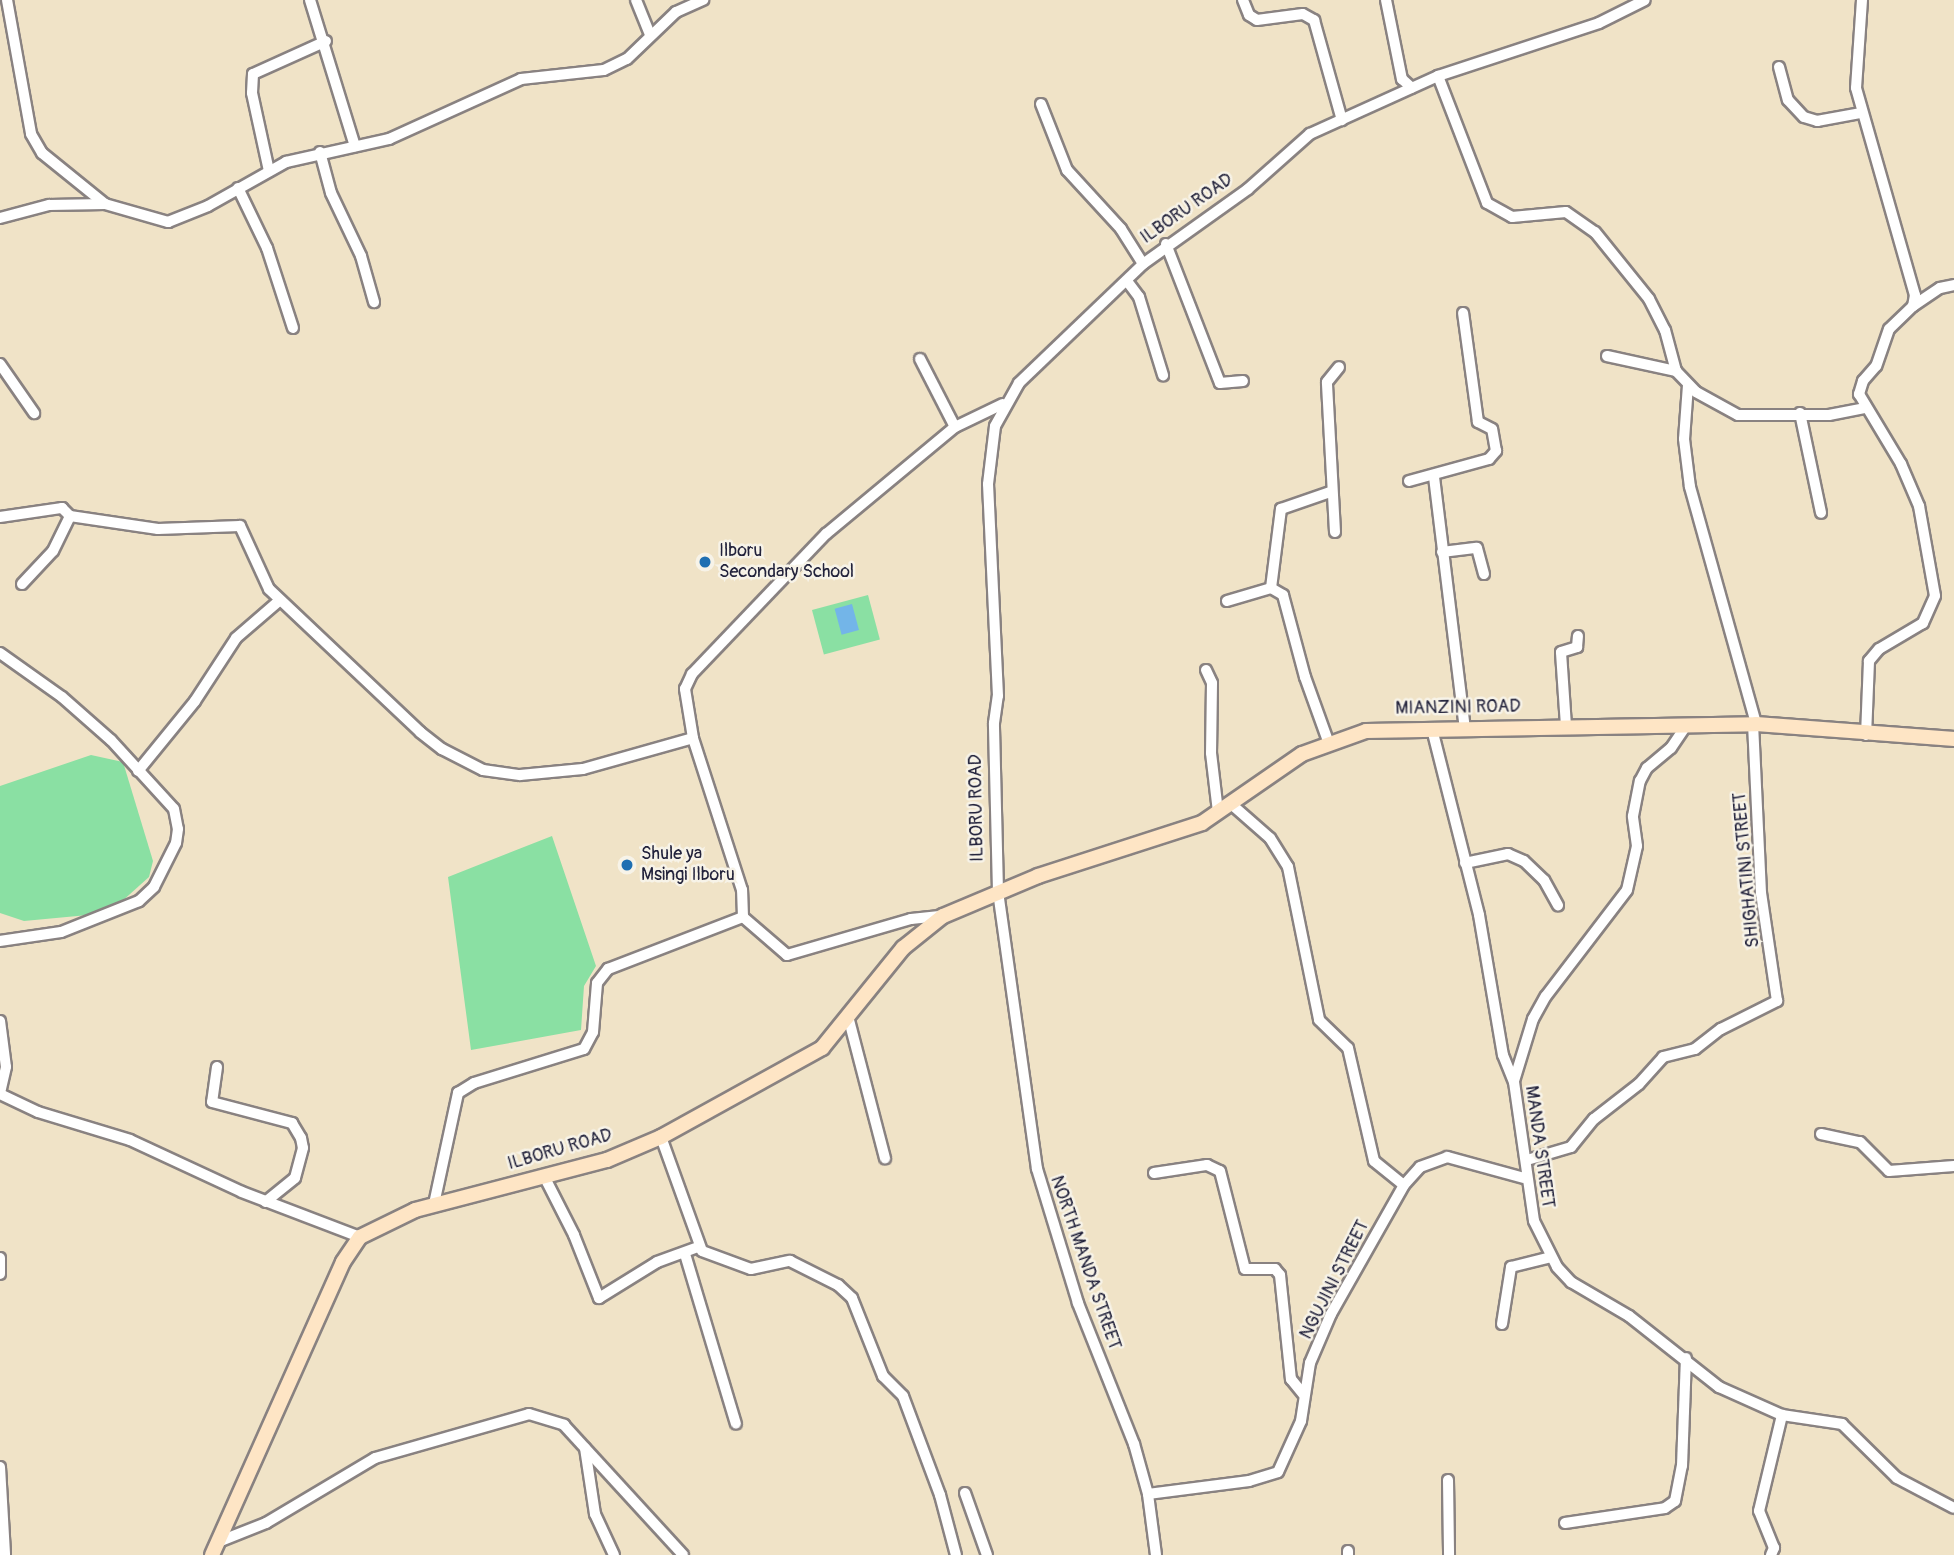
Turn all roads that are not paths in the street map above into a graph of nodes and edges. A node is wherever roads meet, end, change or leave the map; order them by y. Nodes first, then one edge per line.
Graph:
1 (7, 0) edge
2 (310, 0) edge
3 (636, 0) edge
4 (703, 0) edge
5 (1243, 0) edge
6 (1386, 0) edge
7 (1645, 0) edge
8 (1862, 0) edge
9 (650, 34) junction
10 (326, 41) junction
11 (1779, 67) dead end
12 (1438, 76) junction
13 (1412, 88) junction
14 (1041, 104) dead end
15 (1861, 113) junction
16 (1342, 120) junction
17 (355, 146) junction
18 (320, 152) junction
19 (269, 171) junction
20 (238, 188) junction
21 (105, 204) junction
22 (0, 218) edge
23 (1166, 244) junction
24 (1143, 264) junction
25 (1127, 281) junction
26 (1954, 285) edge
27 (374, 302) dead end
28 (1913, 306) junction
29 (1463, 313) dead end
30 (293, 328) dead end
31 (1607, 356) dead end
32 (920, 359) dead end
33 (0, 364) edge
34 (1339, 367) dead end
35 (1676, 371) junction
36 (1163, 375) dead end
37 (1243, 381) dead end
38 (1688, 385) junction
39 (1003, 404) junction
40 (1864, 408) junction
41 (34, 413) dead end
42 (1800, 413) junction
43 (955, 426) junction
44 (1434, 477) junction
45 (1409, 481) dead end
46 (1330, 492) junction
47 (1821, 513) dead end
48 (70, 516) junction
49 (0, 517) edge
50 (1335, 532) dead end
51 (1442, 552) junction
52 (1484, 574) dead end
53 (22, 584) dead end
54 (1271, 587) junction
55 (280, 600) junction
56 (1227, 601) dead end
57 (1578, 636) dead end
58 (0, 653) edge
59 (1206, 670) dead end
60 (1755, 724) junction
61 (1566, 726) junction
62 (1432, 729) junction
63 (1465, 729) junction
64 (1684, 729) junction
65 (1866, 734) junction
66 (693, 738) junction
67 (1954, 739) edge
68 (1328, 741) junction
69 (138, 771) junction
70 (1224, 807) junction
71 (1465, 863) junction
72 (998, 891) junction
73 (1558, 905) dead end
74 (943, 916) junction
75 (743, 917) junction
76 (0, 941) edge
77 (849, 1020) junction
78 (0, 1021) edge
79 (217, 1068) dead end
80 (1514, 1082) junction
81 (0, 1093) edge
82 (1821, 1134) dead end
83 (661, 1138) junction
84 (885, 1158) dead end
85 (1527, 1160) junction
86 (1954, 1166) edge
87 (1154, 1173) dead end
88 (544, 1176) junction
89 (1524, 1178) junction
90 (1404, 1185) junction
91 (265, 1202) junction
92 (434, 1204) junction
93 (360, 1237) junction
94 (698, 1247) junction
95 (685, 1254) junction
96 (1551, 1257) junction
97 (0, 1258) edge
98 (0, 1274) edge
99 (1502, 1324) dead end
100 (1686, 1358) junction
101 (1303, 1394) junction
102 (1782, 1415) junction
103 (736, 1424) dead end
104 (584, 1447) junction
105 (0, 1467) edge
106 (1448, 1480) dead end
107 (965, 1493) dead end
108 (1148, 1494) junction
109 (1954, 1508) edge
110 (1565, 1523) dead end
111 (215, 1549) edge
112 (5, 1555) edge
113 (614, 1555) edge
114 (683, 1555) edge
115 (956, 1555) edge
116 (987, 1555) edge
117 (1156, 1555) edge
118 (1449, 1555) edge
119 (1771, 1555) edge

1 - 21 street
2 - 10 street
3 - 9 street
4 - 9 street
5 - 16 street
6 - 13 street
7 - 12 street, ILBORU ROAD
8 - 15 street
9 - 17 street
10 - 17 street
10 - 19 street
11 - 15 street
12 - 13 street, ILBORU ROAD
12 - 35 street
13 - 16 street, ILBORU ROAD
14 - 24 street
15 - 28 street
16 - 23 street, ILBORU ROAD
17 - 18 street
18 - 19 street
18 - 27 street
19 - 20 street
20 - 21 street
20 - 30 street
21 - 22 street
23 - 24 street, ILBORU ROAD
23 - 37 street
24 - 25 street, ILBORU ROAD
25 - 36 street
25 - 39 street, ILBORU ROAD
26 - 28 street
28 - 40 street
29 - 44 street
31 - 35 street
32 - 43 street
33 - 41 street
34 - 46 street
35 - 38 street
38 - 42 street
38 - 60 street
39 - 43 street
39 - 72 street, ILBORU ROAD
40 - 42 street
40 - 65 street
42 - 47 street
43 - 66 street
44 - 45 street
44 - 51 street
46 - 50 street
46 - 54 street
48 - 49 street
48 - 53 street
48 - 55 street
51 - 52 street
51 - 63 street
54 - 56 street
54 - 68 street
55 - 66 street
55 - 69 street
57 - 61 street
58 - 69 street
59 - 70 street
60 - 64 street, MIANZINI ROAD
60 - 65 street, MIANZINI ROAD
60 - 85 street, SHIGHATINI STREET
61 - 63 street, MIANZINI ROAD
61 - 64 street, MIANZINI ROAD
62 - 63 street, MIANZINI ROAD
62 - 68 street, MIANZINI ROAD
62 - 71 street, MANDA STREET
64 - 80 street
65 - 67 street, MIANZINI ROAD
66 - 75 street
68 - 70 street, MIANZINI ROAD
69 - 76 street
70 - 72 street, MIANZINI ROAD
70 - 90 street
71 - 73 street
71 - 80 street, MANDA STREET
72 - 74 street, ILBORU ROAD
72 - 108 street, NORTH MANDA STREET
74 - 75 street
74 - 77 street, ILBORU ROAD
75 - 92 street
77 - 83 street, ILBORU ROAD
77 - 84 street
78 - 81 street
79 - 91 street
80 - 85 street, MANDA STREET
81 - 91 street
82 - 86 street
83 - 88 street, ILBORU ROAD
83 - 94 street
85 - 89 street, MANDA STREET
87 - 101 street
88 - 92 street, ILBORU ROAD
88 - 95 street
89 - 90 street, NGUJINI STREET
89 - 96 street, MANDA STREET
90 - 101 street, NGUJINI STREET
91 - 93 street
92 - 93 street, ILBORU ROAD
93 - 111 street
94 - 95 street
94 - 115 street
95 - 103 street
96 - 99 street
96 - 100 street, MANDA STREET
97 - 98 street
100 - 102 street, MANDA STREET
100 - 110 street
101 - 108 street, NGUJINI STREET
102 - 109 street, MANDA STREET
102 - 119 street
104 - 111 street
104 - 113 street
104 - 114 street
105 - 112 street
106 - 118 street
107 - 116 street
108 - 117 street, NORTH MANDA STREET

